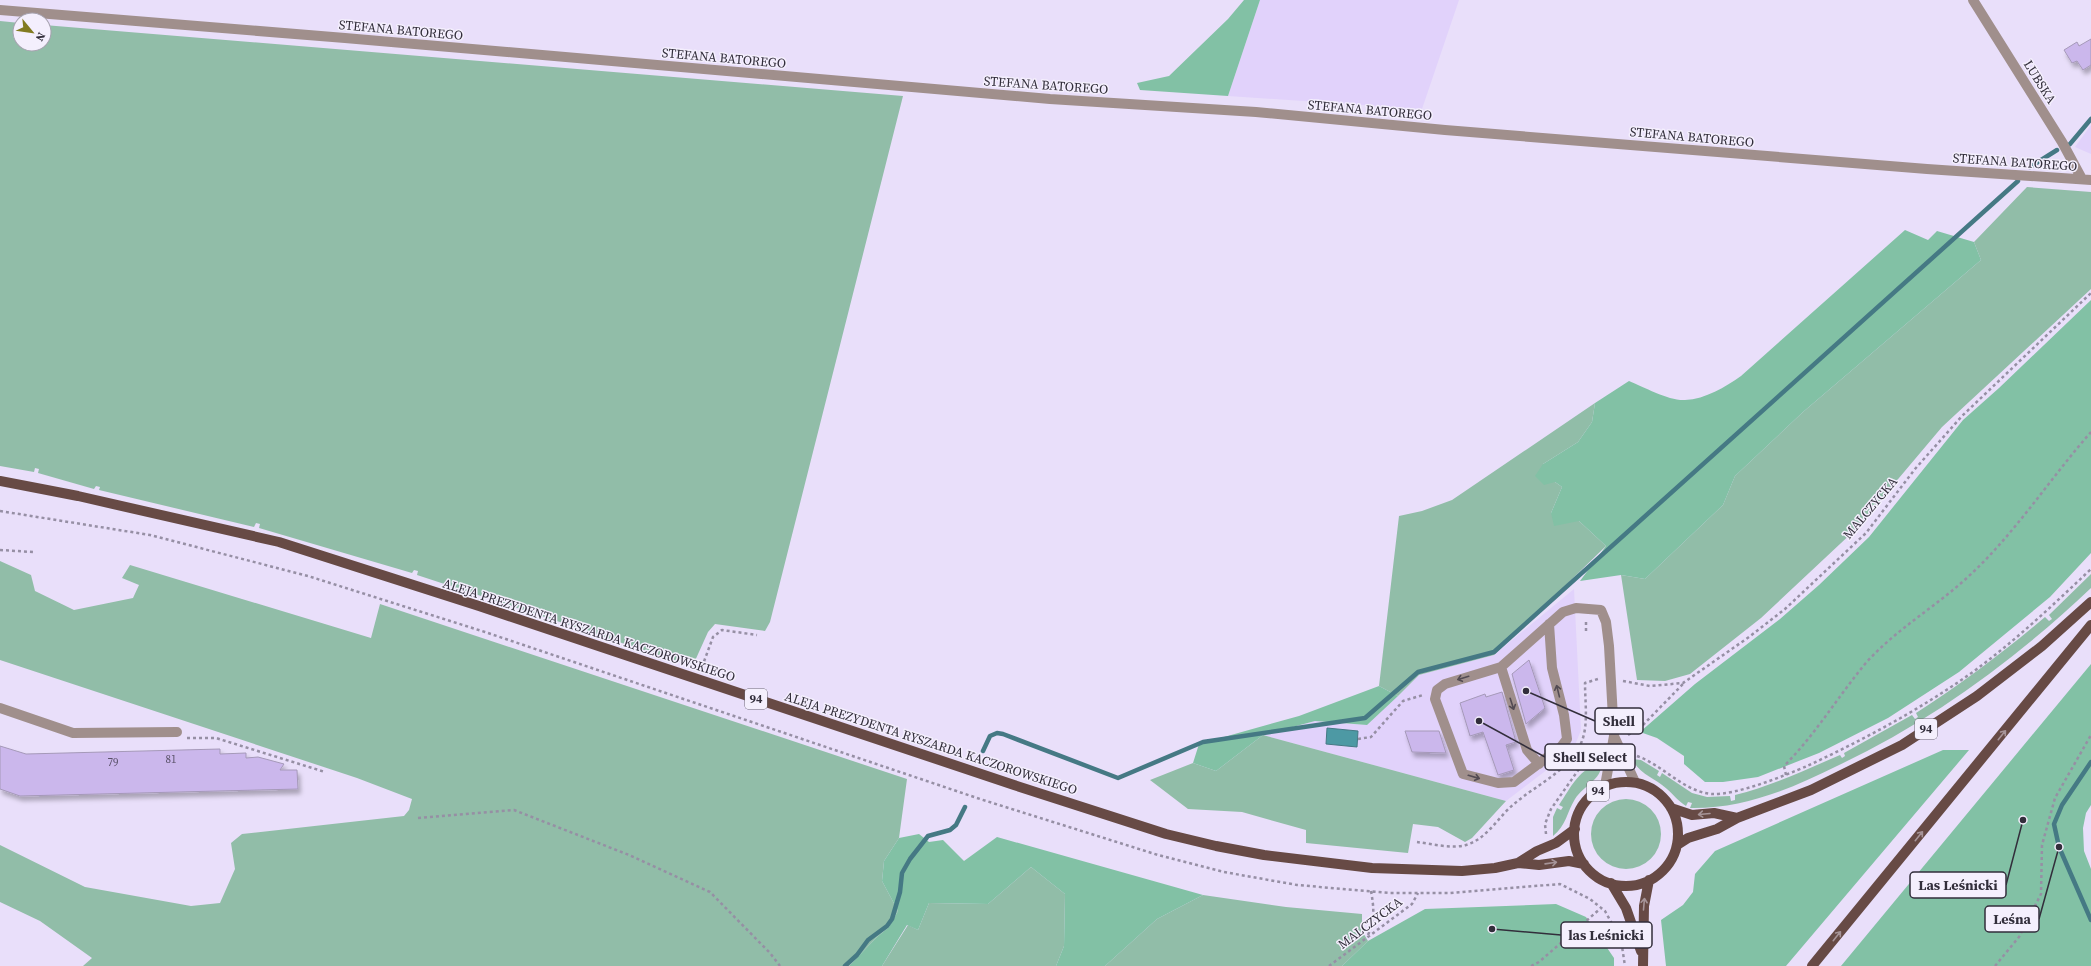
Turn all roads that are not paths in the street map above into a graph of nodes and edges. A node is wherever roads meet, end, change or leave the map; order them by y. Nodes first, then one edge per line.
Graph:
1 (1973, 0) edge
2 (0, 10) edge
3 (2087, 180) edge
4 (0, 481) edge
5 (2091, 602) edge
6 (1550, 624) junction
7 (2091, 625) edge
8 (1500, 667) junction
9 (0, 708) edge
10 (181, 735) road end
11 (1614, 736) junction
12 (1539, 764) junction
13 (1635, 782) junction
14 (1605, 786) junction
15 (1671, 808) junction
16 (1737, 818) junction
17 (1575, 829) junction
18 (1677, 845) junction
19 (1518, 862) junction
20 (1584, 864) junction
21 (1649, 880) junction
22 (1611, 883) junction
23 (1642, 955) junction
24 (1643, 966) edge
25 (1812, 966) edge

1 - 3 street, LUBSKA
2 - 3 street, STEFANA BATOREGO
4 - 19 main road, ALEJA PREZYDENTA RYSZARDA KACZOROWSKIEGO / 94
5 - 16 main road, 94
6 - 8 street
6 - 11 street
12 -> 6 street
25 -> 7 main road
8 -> 12 street
8 -> 12 street
9 - 10 street
11 - 13 street
11 - 14 street
13 - 14 main road, 94
13 - 15 main road, 94
14 - 17 main road, 94
16 -> 15 main road
15 - 18 main road, 94
16 - 18 main road, 94
17 - 19 main road, ALEJA PREZYDENTA RYSZARDA KACZOROWSKIEGO / 94
17 - 20 main road, 94
18 - 21 main road, 94
19 -> 20 main road, ALEJA PREZYDENTA RYSZARDA KACZOROWSKIEGO / 94
20 - 22 main road, 94
21 - 22 main road, 94
23 -> 21 main road
22 - 23 main road
23 - 24 main road

